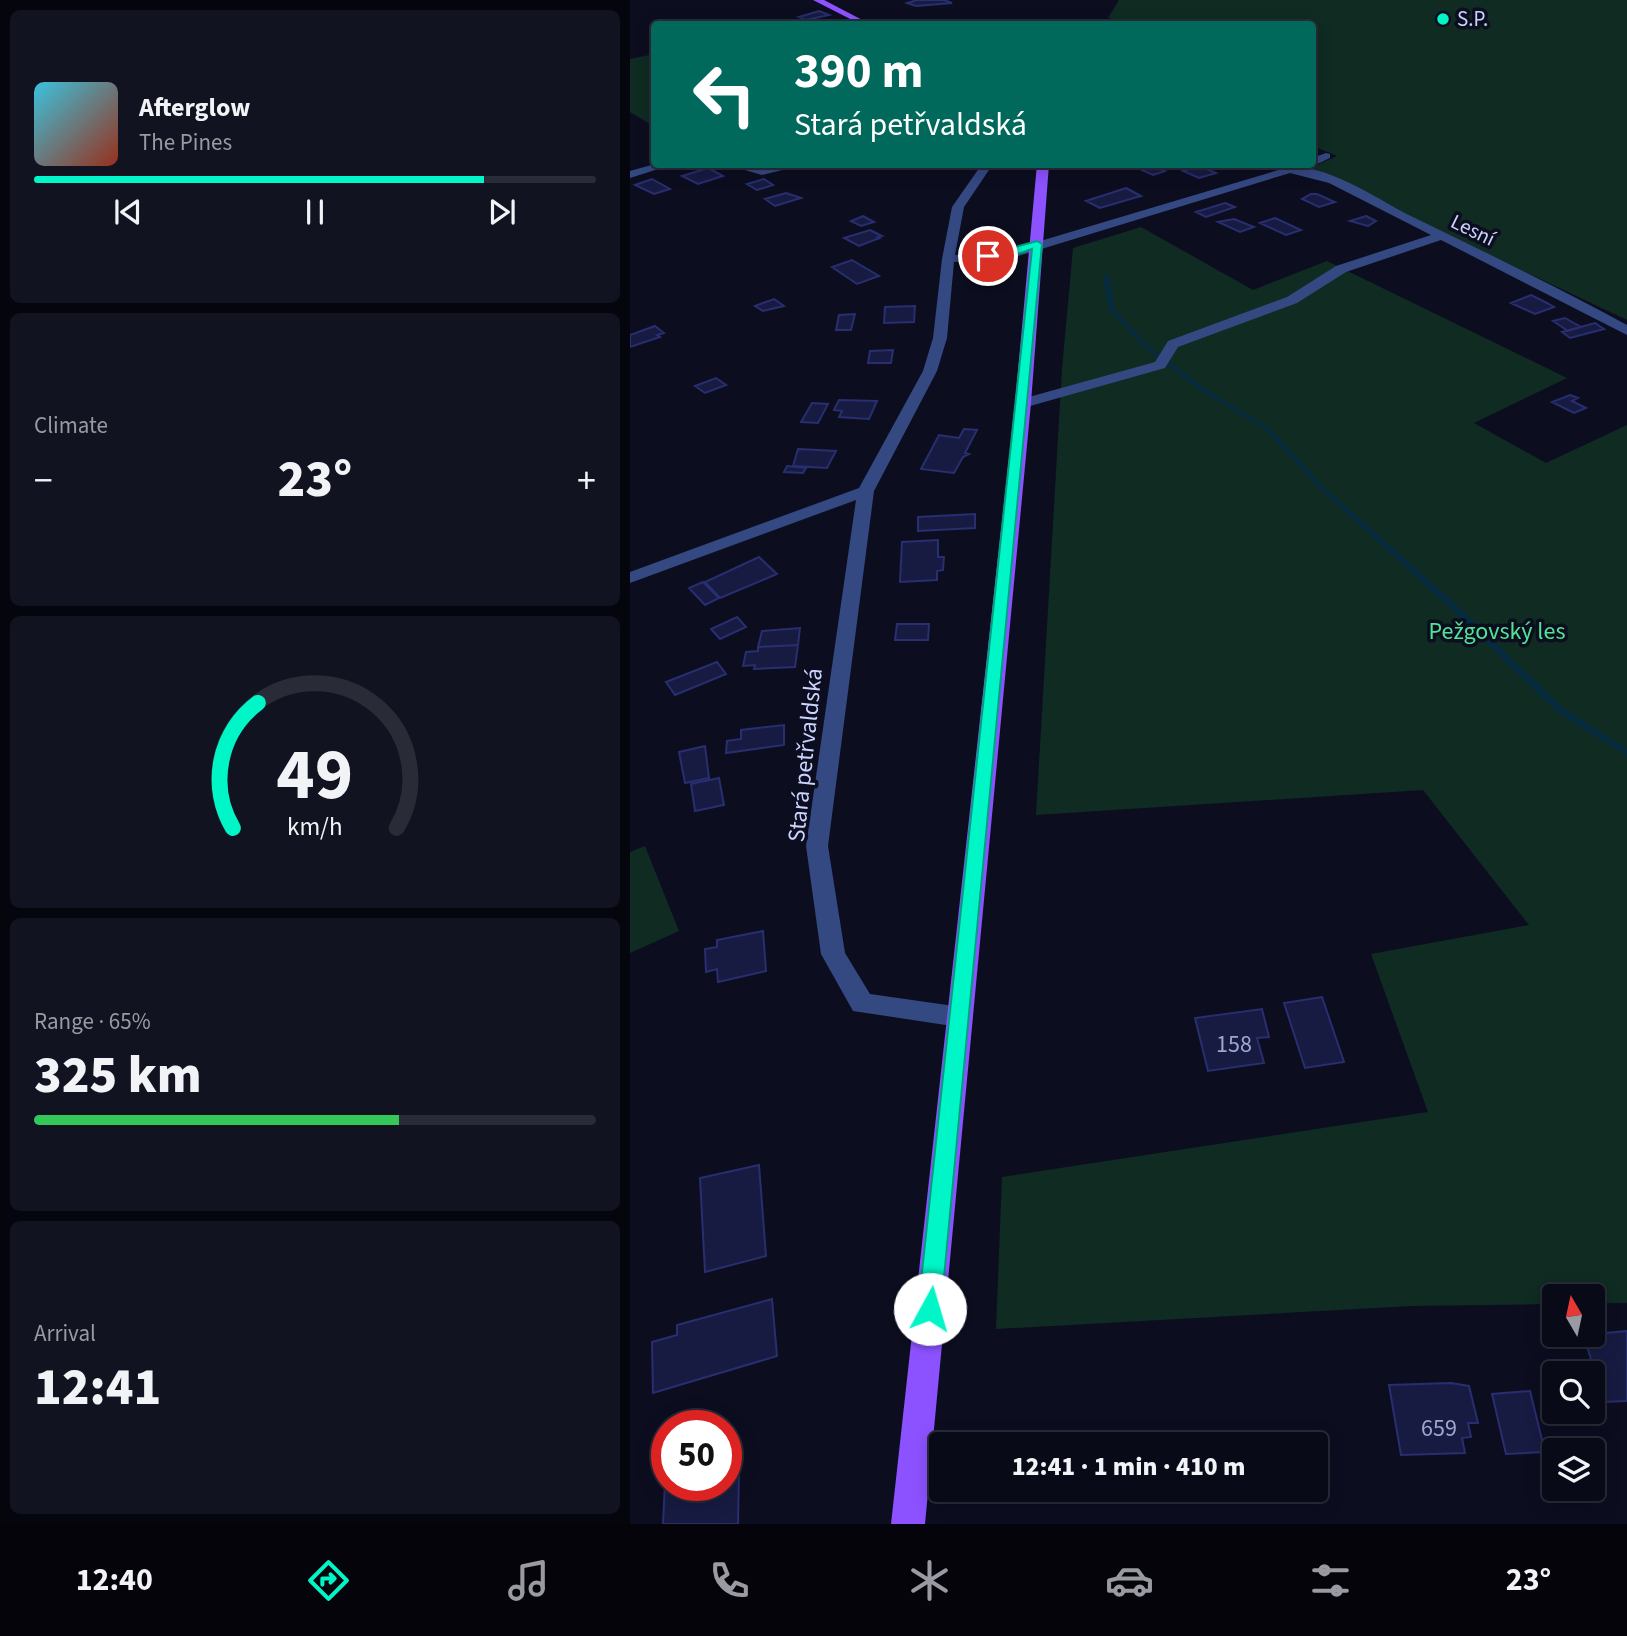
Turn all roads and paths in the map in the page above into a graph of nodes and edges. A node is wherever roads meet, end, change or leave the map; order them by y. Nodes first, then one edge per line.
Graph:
1 (817, 0) edge
2 (860, 21) edge
3 (1326, 156) dead end
4 (1316, 160) edge
5 (655, 168) edge
6 (746, 168) edge
7 (782, 168) edge
8 (985, 168) edge
9 (1043, 168) edge
10 (1298, 168) edge
11 (1304, 168) edge
12 (630, 175) edge
13 (1441, 236) junction
14 (1037, 244) junction
15 (948, 259) junction
16 (1627, 331) edge
17 (1023, 404) junction
18 (866, 491) junction
19 (630, 578) edge
20 (959, 1016) junction
21 (908, 1524) edge

1 - 2 main road
3 - 4 street
5 - 12 street
6 - 7 street
8 - 15 street, Stará petřvaldská
9 - 14 main road
10 - 14 street, Lesní
11 - 13 street, Lesní
13 - 16 street, Lesní
13 - 17 street
14 - 15 street
14 - 17 main road
15 - 18 street, Stará petřvaldská
17 - 20 main road
18 - 19 street
18 - 20 street, Stará petřvaldská
20 - 21 main road

